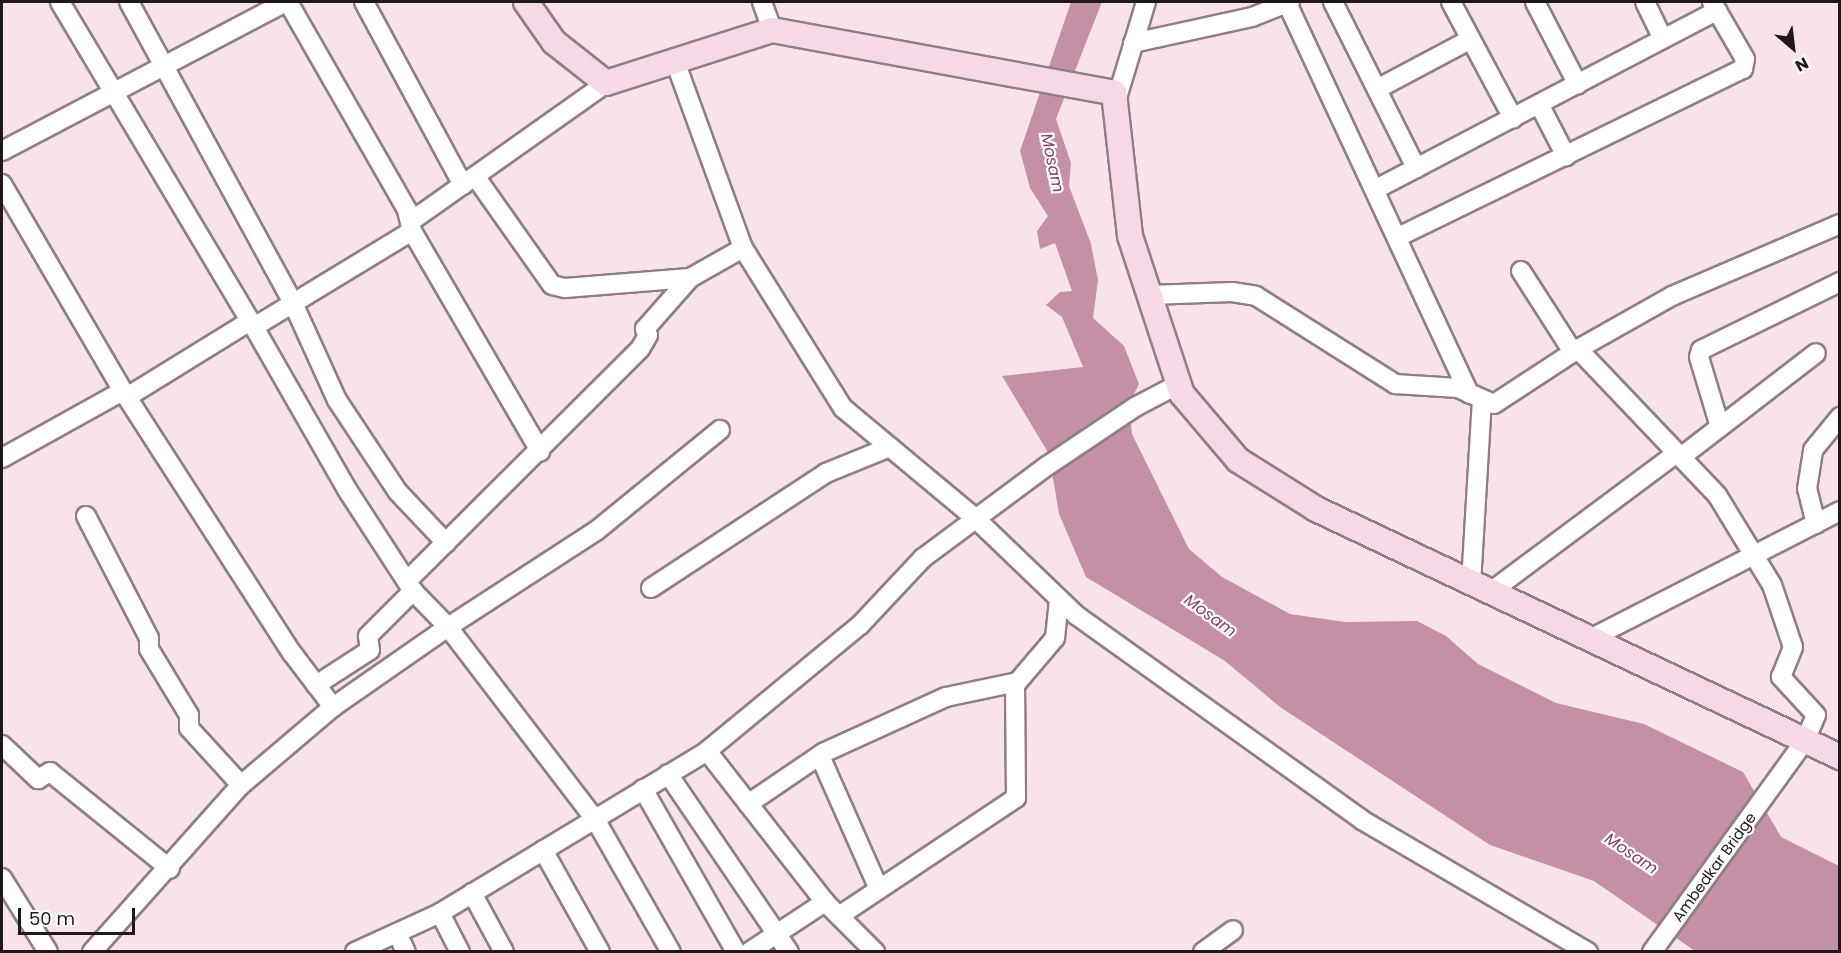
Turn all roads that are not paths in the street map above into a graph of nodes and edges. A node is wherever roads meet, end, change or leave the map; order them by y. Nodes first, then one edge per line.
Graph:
1 (60, 2) edge
2 (129, 2) edge
3 (287, 2) edge
4 (364, 2) edge
5 (526, 2) edge
6 (1146, 2) edge
7 (1288, 2) edge
8 (1333, 2) edge
9 (1451, 2) edge
10 (1535, 2) edge
11 (1645, 2) edge
12 (767, 3) edge
13 (1714, 6) edge
14 (772, 30) junction
15 (1471, 39) junction
16 (1664, 39) junction
17 (1133, 43) junction
18 (676, 64) junction
19 (163, 66) junction
20 (606, 83) junction
21 (1578, 85) junction
22 (1377, 89) junction
23 (111, 94) junction
24 (1115, 95) junction
25 (1539, 105) junction
26 (1513, 118) junction
27 (2, 151) edge
28 (1566, 156) junction
29 (1416, 168) junction
30 (469, 180) junction
31 (2, 184) edge
32 (1376, 189) junction
33 (1839, 224) edge
34 (411, 226) junction
35 (1398, 237) junction
36 (743, 248) junction
37 (1521, 271) dead end
38 (690, 278) junction
39 (1839, 282) edge
40 (1150, 296) junction
41 (293, 303) junction
42 (252, 324) junction
43 (1576, 351) junction
44 (1816, 353) dead end
45 (1179, 384) junction
46 (125, 394) junction
47 (1475, 397) junction
48 (1839, 417) edge
49 (1720, 427) junction
50 (720, 430) dead end
51 (890, 447) junction
52 (540, 451) junction
53 (1679, 455) junction
54 (2, 459) edge
55 (1839, 511) edge
56 (86, 516) dead end
57 (976, 519) junction
58 (1816, 524) junction
59 (446, 543) junction
60 (1755, 557) junction
61 (410, 586) junction
62 (651, 588) dead end
63 (1480, 589) junction
64 (1059, 600) junction
65 (448, 627) junction
66 (1588, 639) junction
67 (1017, 682) junction
68 (316, 685) junction
69 (333, 707) junction
70 (1805, 741) junction
71 (2, 745) edge
72 (707, 751) junction
73 (820, 756) junction
74 (1839, 757) edge
75 (668, 774) junction
76 (241, 786) junction
77 (643, 789) junction
78 (748, 804) junction
79 (595, 819) junction
80 (543, 850) junction
81 (170, 869) junction
82 (2, 878) edge
83 (879, 889) junction
84 (472, 893) junction
85 (825, 902) junction
86 (440, 913) junction
87 (838, 915) junction
88 (1233, 930) dead end
89 (397, 933) junction
90 (778, 934) junction
91 (48, 951) edge
92 (92, 951) edge
93 (358, 951) edge
94 (406, 951) edge
95 (460, 951) edge
96 (504, 951) edge
97 (600, 951) edge
98 (671, 951) edge
99 (736, 951) edge
100 (749, 951) edge
101 (789, 951) edge
102 (874, 951) edge
103 (1203, 951) edge
104 (1588, 951) edge
105 (1652, 951) edge

1 - 23 street
2 - 19 street
3 - 19 street
3 - 34 street
4 - 30 street
5 - 20 street
6 - 17 street
7 - 17 street
7 - 32 street
8 - 22 street
9 - 15 street
10 - 21 street
11 - 16 street
12 - 14 street
13 - 16 street
13 - 28 street
14 - 18 street
14 - 24 street
15 - 22 street
15 - 26 street
16 - 21 street
17 - 24 street
18 - 20 street
18 - 36 street
19 - 23 street
19 - 41 street
20 - 30 street
21 - 25 street
22 - 29 street
23 - 27 street
23 - 42 street
24 - 40 street
25 - 26 street
25 - 28 street
26 - 29 street
28 - 35 street
29 - 32 street
30 - 34 street
30 - 38 street
31 - 46 street
32 - 35 street
33 - 43 street
34 - 41 street
34 - 52 street
35 - 47 street
36 - 38 street
36 - 51 street
37 - 43 street
38 - 52 street
39 - 49 street
40 - 45 street
40 - 47 street
41 - 42 street
41 - 59 street
42 - 46 street
42 - 61 street
43 - 47 street
43 - 53 street
44 - 49 street
45 - 57 street
45 - 63 street
46 - 54 street
46 - 68 street
47 - 63 street
48 - 58 street
49 - 53 street
50 - 65 street
51 - 57 street
51 - 62 street
52 - 59 street
53 - 60 street
53 - 63 street
55 - 58 street
56 - 76 street
57 - 64 street
57 - 72 street
58 - 60 street
59 - 61 street
60 - 66 street
60 - 70 street, Ambedkar Bridge
61 - 65 street
61 - 68 street
63 - 66 street
64 - 67 street
64 - 104 street
65 - 69 street
65 - 79 street
66 - 70 street
67 - 73 street
67 - 83 street
68 - 69 street
69 - 76 street
70 - 74 street
70 - 105 street, Ambedkar Bridge
71 - 81 street
72 - 75 street
72 - 78 street
73 - 78 street
73 - 83 street
75 - 77 street
75 - 90 street
76 - 81 street
77 - 79 street
77 - 99 street
78 - 85 street
79 - 80 street
79 - 98 street
80 - 84 street
80 - 97 street
81 - 92 street
82 - 91 street
83 - 87 street
84 - 86 street
84 - 96 street
85 - 87 street
85 - 90 street
86 - 89 street
86 - 95 street
87 - 102 street
88 - 103 street
89 - 93 street
89 - 94 street
90 - 100 street
90 - 101 street

